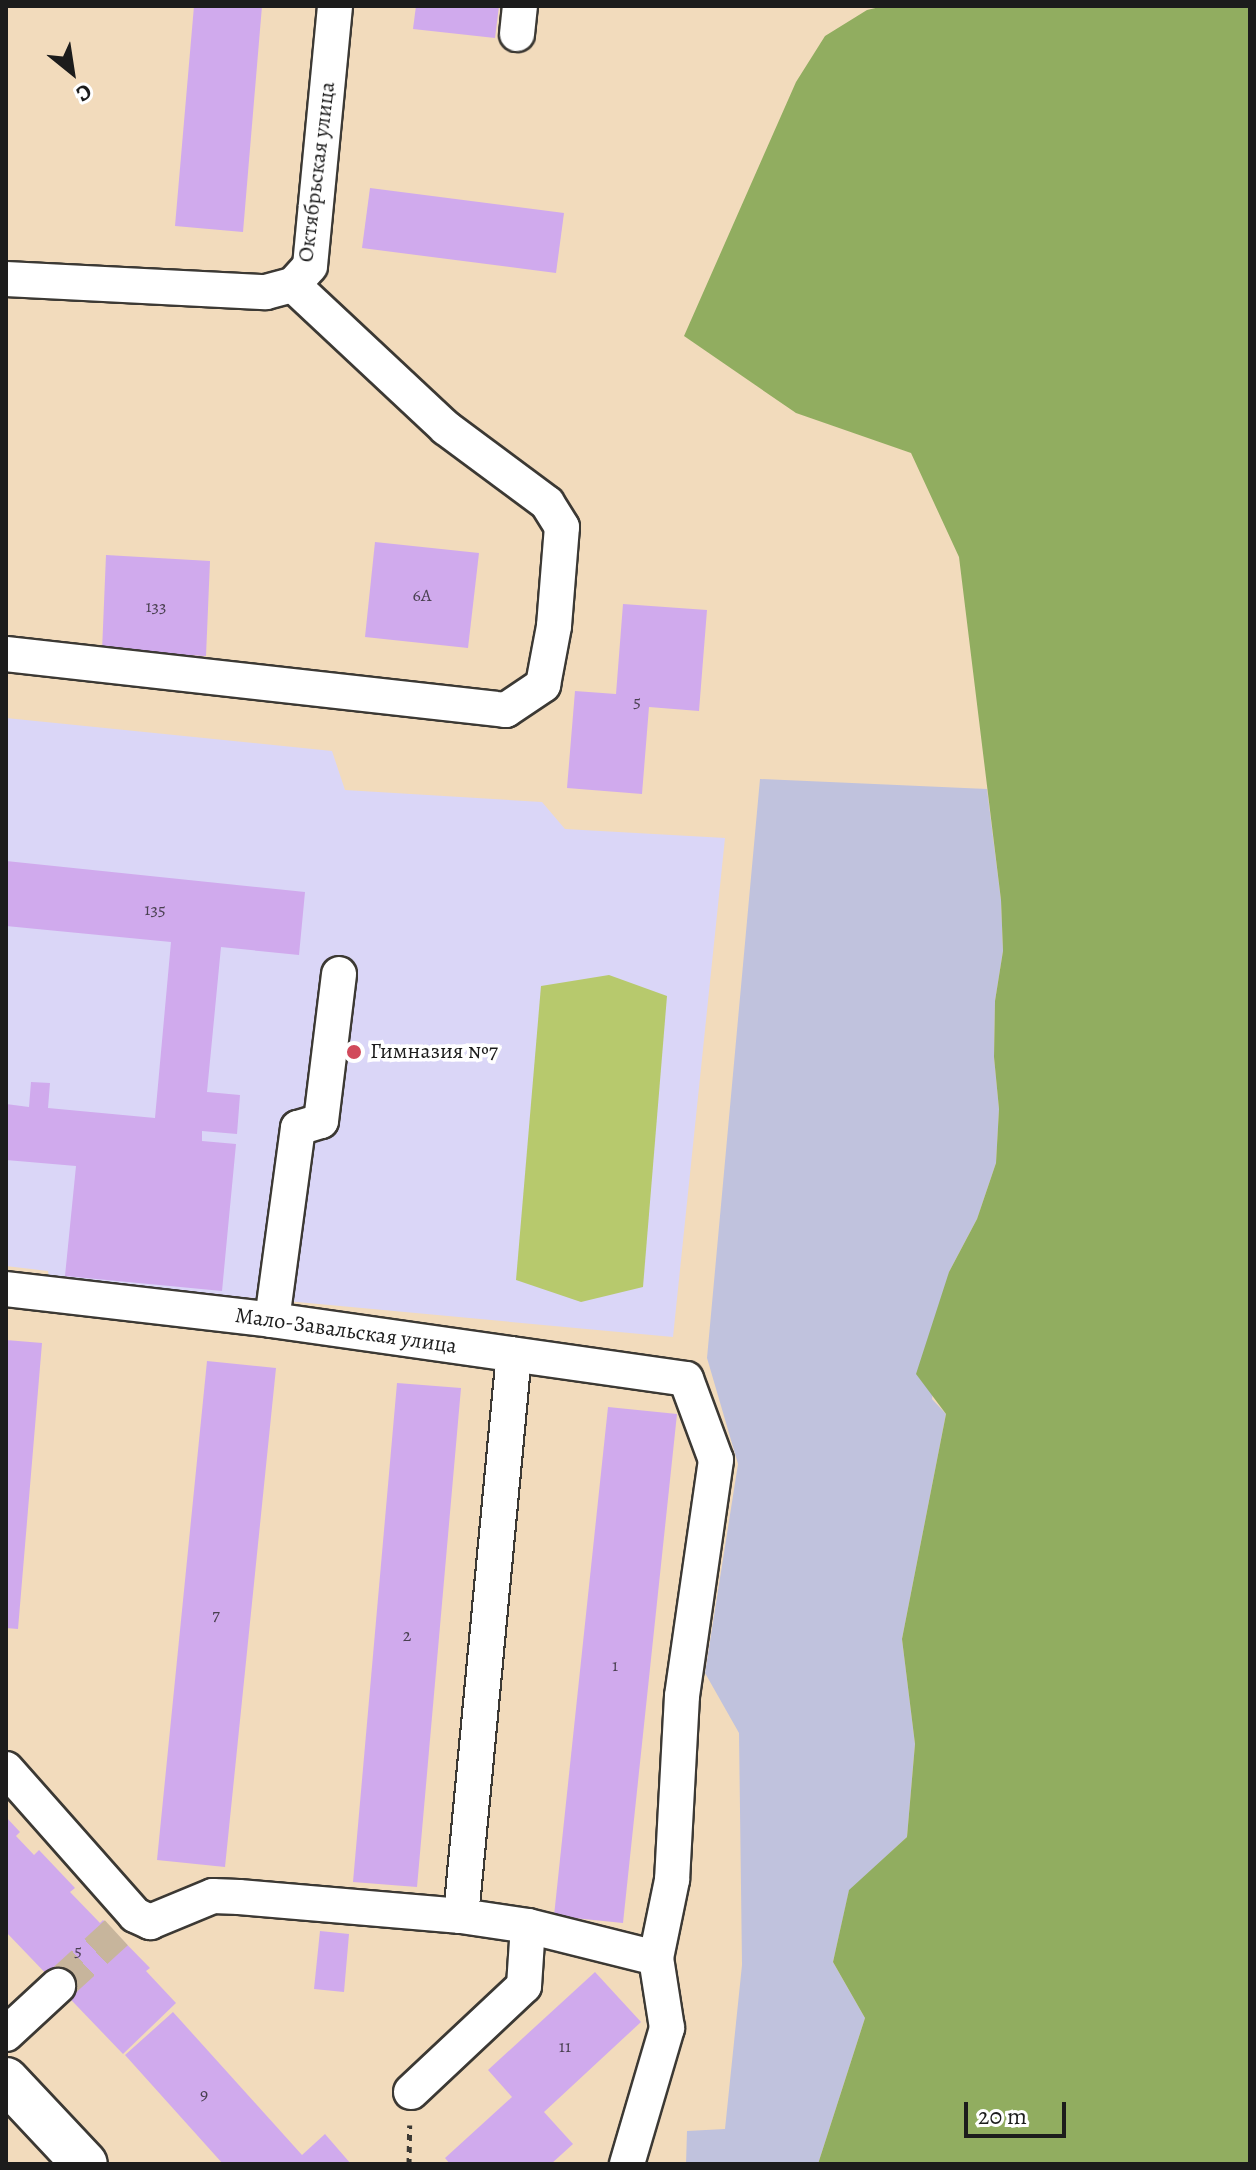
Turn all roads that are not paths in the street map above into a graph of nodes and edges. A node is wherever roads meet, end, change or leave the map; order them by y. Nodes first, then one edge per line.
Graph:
1 (335, 6) edge
2 (6, 279) edge
3 (293, 285) junction
4 (6, 654) edge
5 (339, 974) dead end
6 (6, 1289) edge
7 (272, 1320) junction
8 (514, 1354) junction
9 (6, 1769) edge
10 (461, 1916) junction
11 (528, 1926) junction
12 (656, 1958) junction
13 (58, 1986) tunnel mouth
14 (6, 2034) edge
15 (7, 2083) edge
16 (411, 2092) dead end
17 (85, 2164) edge
18 (627, 2164) edge

1 - 3 street, Октябрьская улица
2 - 3 street, Октябрьская улица
3 - 4 street
5 - 7 street
6 - 7 street, Мало-Завальская улица
7 - 8 street, Мало-Завальская улица
8 - 10 street
8 - 12 street, Мало-Завальская улица
9 - 10 street
10 - 11 street
11 - 12 street
11 - 16 street
12 - 18 street
13 - 14 street
15 - 17 main road

